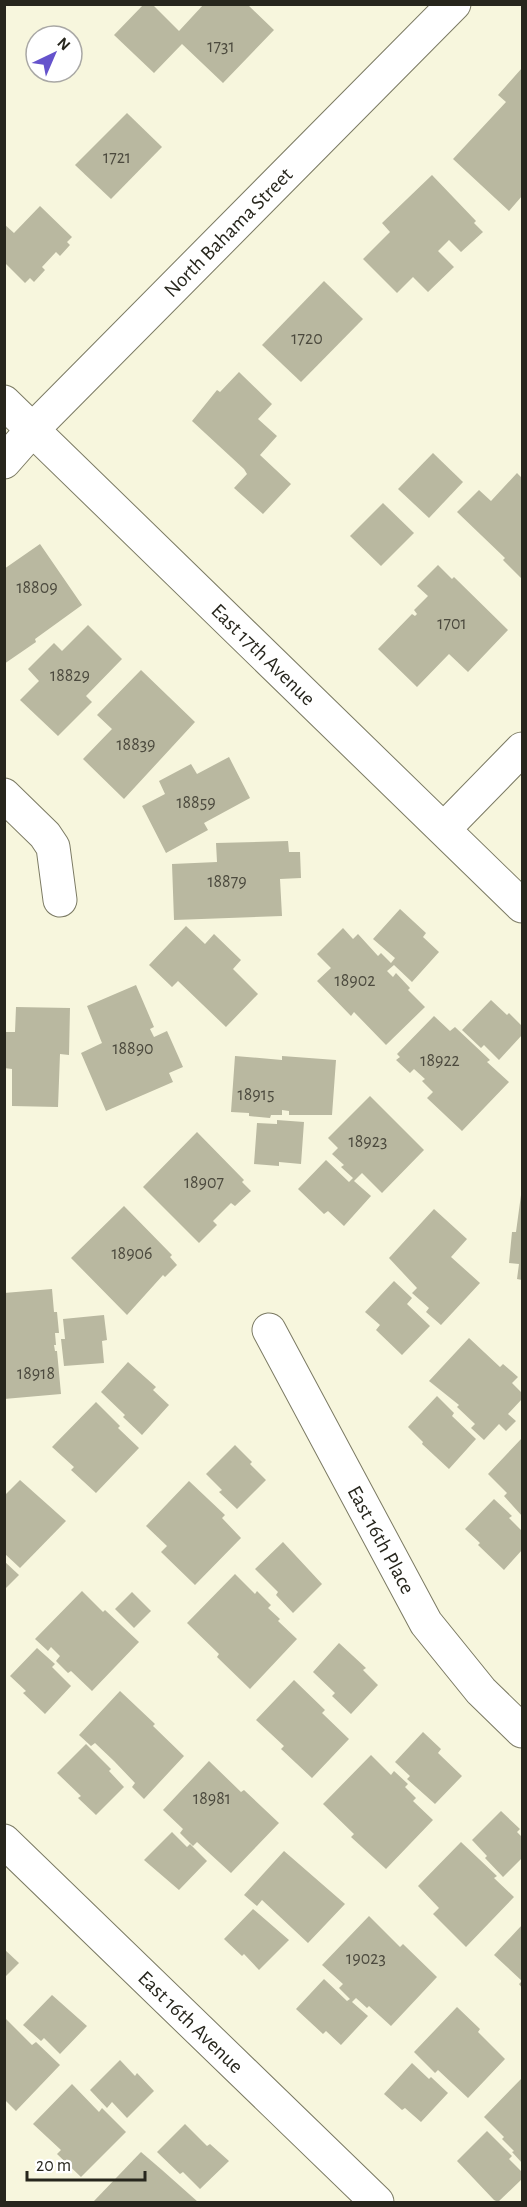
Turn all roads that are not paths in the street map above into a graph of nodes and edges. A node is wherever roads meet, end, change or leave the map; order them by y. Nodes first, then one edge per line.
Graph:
1 (454, 4) edge
2 (4, 402) edge
3 (33, 429) junction
4 (4, 462) edge
5 (522, 749) edge
6 (4, 795) edge
7 (444, 829) junction
8 (60, 900) dead end
9 (522, 906) edge
10 (269, 1329) dead end
11 (522, 1731) edge
12 (4, 1841) edge
13 (377, 2202) edge

1 - 3 street, North Bahama Street
2 - 3 street, East 17th Avenue
3 - 4 street, North Bahama Street
3 - 7 street, East 17th Avenue
5 - 7 street
6 - 8 street
7 - 9 street, East 17th Avenue
10 - 11 street, East 16th Place
12 - 13 street, East 16th Avenue

